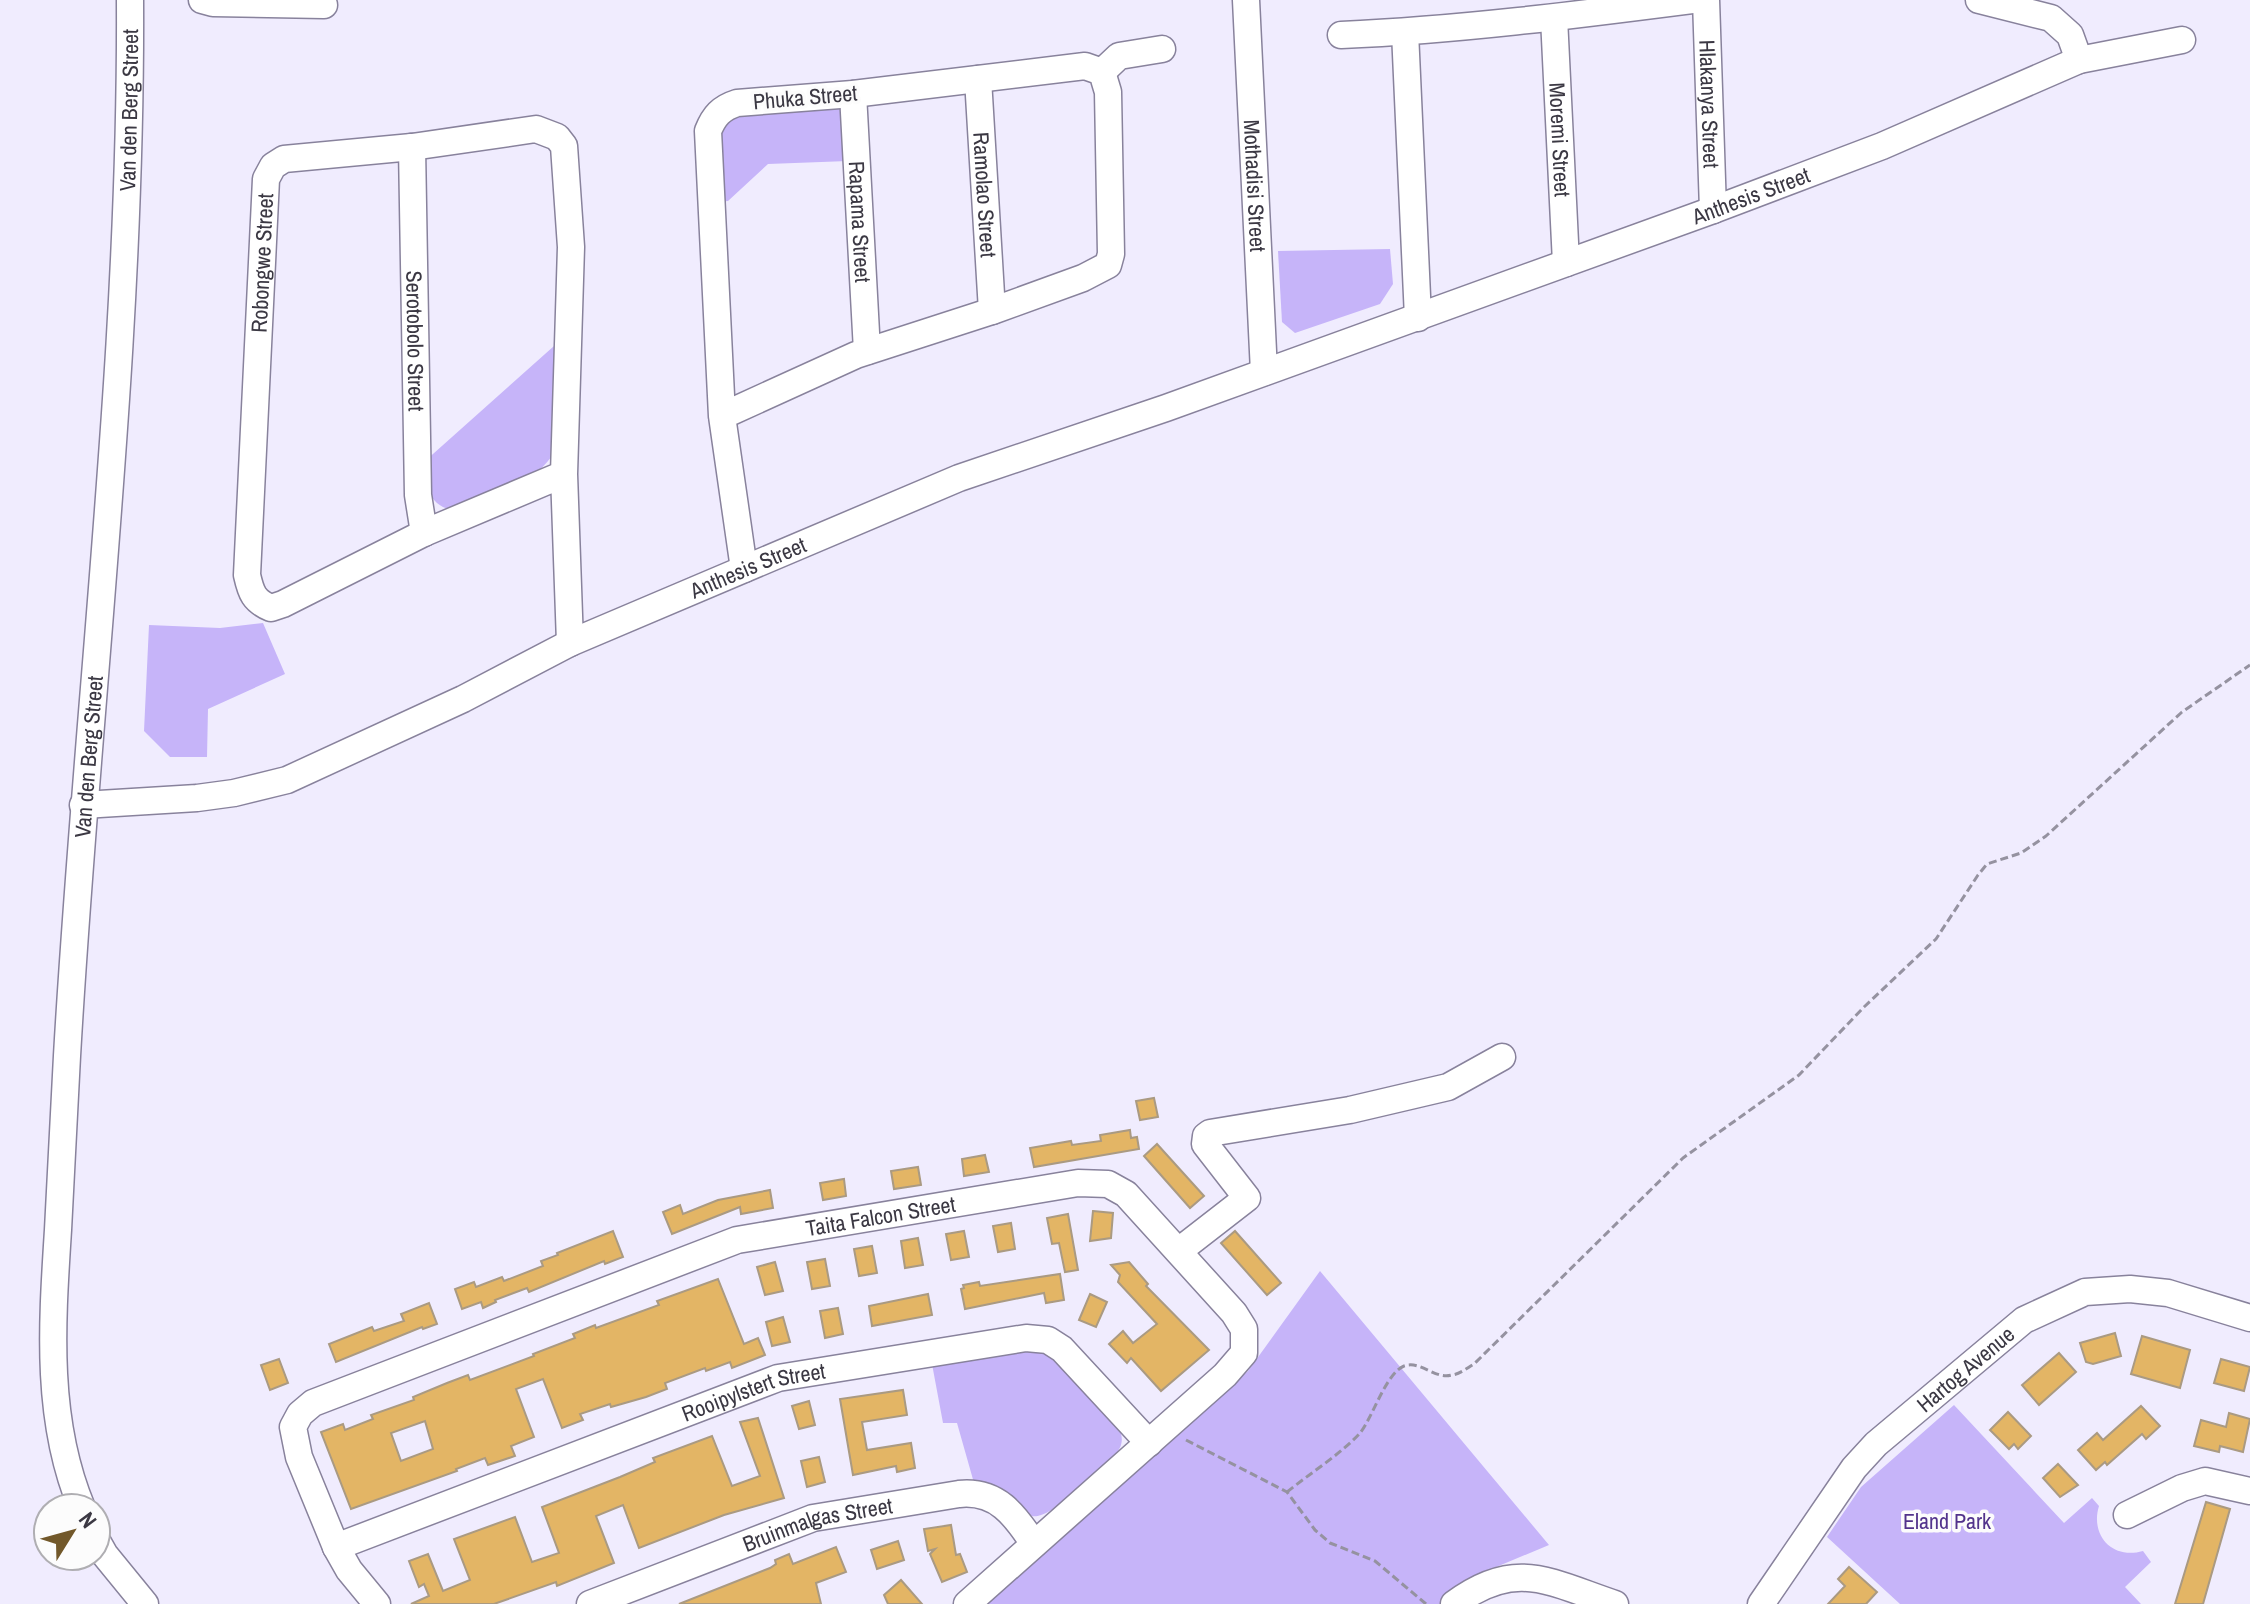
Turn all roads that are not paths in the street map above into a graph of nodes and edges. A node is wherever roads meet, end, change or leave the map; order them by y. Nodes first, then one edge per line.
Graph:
1 (130, 0) edge
2 (202, 0) edge
3 (1246, 0) edge
4 (1692, 0) edge
5 (1706, 0) edge
6 (1979, 0) edge
7 (324, 5) dead end
8 (1554, 18) junction
9 (1405, 32) junction
10 (1341, 35) dead end
11 (2182, 40) dead end
12 (1162, 49) dead end
13 (2079, 60) junction
14 (1102, 72) junction
15 (978, 79) junction
16 (853, 94) junction
17 (412, 147) junction
18 (1713, 210) junction
19 (1566, 263) junction
20 (992, 311) junction
21 (1418, 318) junction
22 (867, 351) junction
23 (1264, 372) junction
24 (722, 416) junction
25 (564, 474) junction
26 (424, 533) junction
27 (744, 569) junction
28 (570, 643) junction
29 (83, 805) junction
30 (1502, 1057) dead end
31 (1180, 1250) junction
32 (2250, 1318) edge
33 (1157, 1436) junction
34 (2250, 1491) edge
35 (75, 1492) edge
36 (2127, 1515) dead end
37 (1034, 1544) junction
38 (336, 1547) junction
39 (112, 1564) edge
40 (145, 1604) edge
41 (377, 1604) edge
42 (591, 1604) edge
43 (967, 1604) edge
44 (1454, 1604) edge
45 (1615, 1604) edge
46 (1761, 1604) edge

1 - 29 street, Van den Berg Street
2 - 7 street
3 - 23 street, Mothadisi Street
4 - 8 street
5 - 18 street, Hlakanya Street
6 - 13 street
8 - 9 street
8 - 19 street, Moremi Street
9 - 10 street
9 - 21 street
11 - 13 street, Anthesis Street
12 - 14 street
13 - 18 street, Anthesis Street
14 - 15 street, Phuka Street
14 - 20 street
15 - 16 street, Phuka Street
15 - 20 street, Ramolao Street
16 - 22 street, Rapama Street
16 - 24 street, Phuka Street
17 - 25 street, Robongwe Street
17 - 26 street, Serotobolo Street
17 - 26 street, Robongwe Street
18 - 19 street, Anthesis Street
19 - 21 street, Anthesis Street
20 - 22 street
21 - 23 street, Anthesis Street
22 - 24 street
23 - 27 street, Anthesis Street
24 - 27 street, Phuka Street
25 - 26 street, Robongwe Street
25 - 28 street, Robongwe Street
27 - 28 street, Anthesis Street
28 - 29 street, Anthesis Street
29 - 35 street, Van den Berg Street
30 - 31 street
31 - 33 street, Taita Falcon Street
31 - 38 street, Taita Falcon Street
32 - 46 street, Hartog Avenue
33 - 37 street, Taita Falcon Street
33 - 38 street, Rooipylstert Street
34 - 36 street
37 - 42 street, Bruinmalgas Street
37 - 43 street, Taita Falcon Street
38 - 41 street, Taita Falcon Street
39 - 40 street
44 - 45 street

